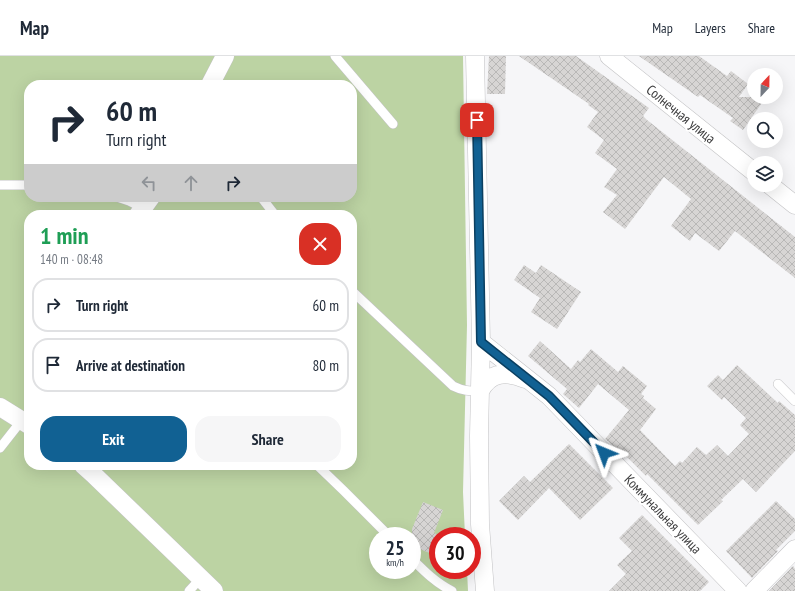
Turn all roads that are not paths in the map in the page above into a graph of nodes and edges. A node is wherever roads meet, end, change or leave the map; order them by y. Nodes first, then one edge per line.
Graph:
1 (225, 56) edge
2 (335, 56) edge
3 (475, 56) edge
4 (609, 56) edge
5 (213, 80) edge
6 (355, 80) edge
7 (357, 82) edge
8 (392, 124) dead end
9 (747, 166) edge
10 (0, 185) edge
11 (24, 185) edge
12 (779, 192) edge
13 (132, 202) edge
14 (264, 202) edge
15 (795, 205) edge
16 (144, 207) edge
17 (271, 210) edge
18 (357, 296) edge
19 (481, 342) junction
20 (531, 382) junction
21 (778, 384) dead end
22 (480, 391) junction
23 (795, 401) edge
24 (0, 407) edge
25 (24, 416) edge
26 (24, 420) edge
27 (0, 448) edge
28 (89, 470) edge
29 (322, 470) edge
30 (380, 527) edge
31 (795, 549) edge
32 (421, 567) edge
33 (195, 585) edge
34 (214, 591) edge
35 (452, 591) edge
36 (485, 591) edge
37 (738, 591) edge
38 (754, 591) edge

1 - 5 street
2 - 6 lane
3 - 19 street
4 - 9 street, Солнечная улица
7 - 8 lane
10 - 11 lane
12 - 15 street
13 - 16 lane
14 - 17 lane
18 - 22 lane
19 - 20 street, Коммунальная улица
19 - 22 street
20 - 22 street
20 - 37 street, Коммунальная улица
21 - 23 lane
22 - 36 street
24 - 25 street
26 - 27 lane
28 - 33 street
29 - 30 lane
31 - 38 street
32 - 35 lane
33 - 34 street

